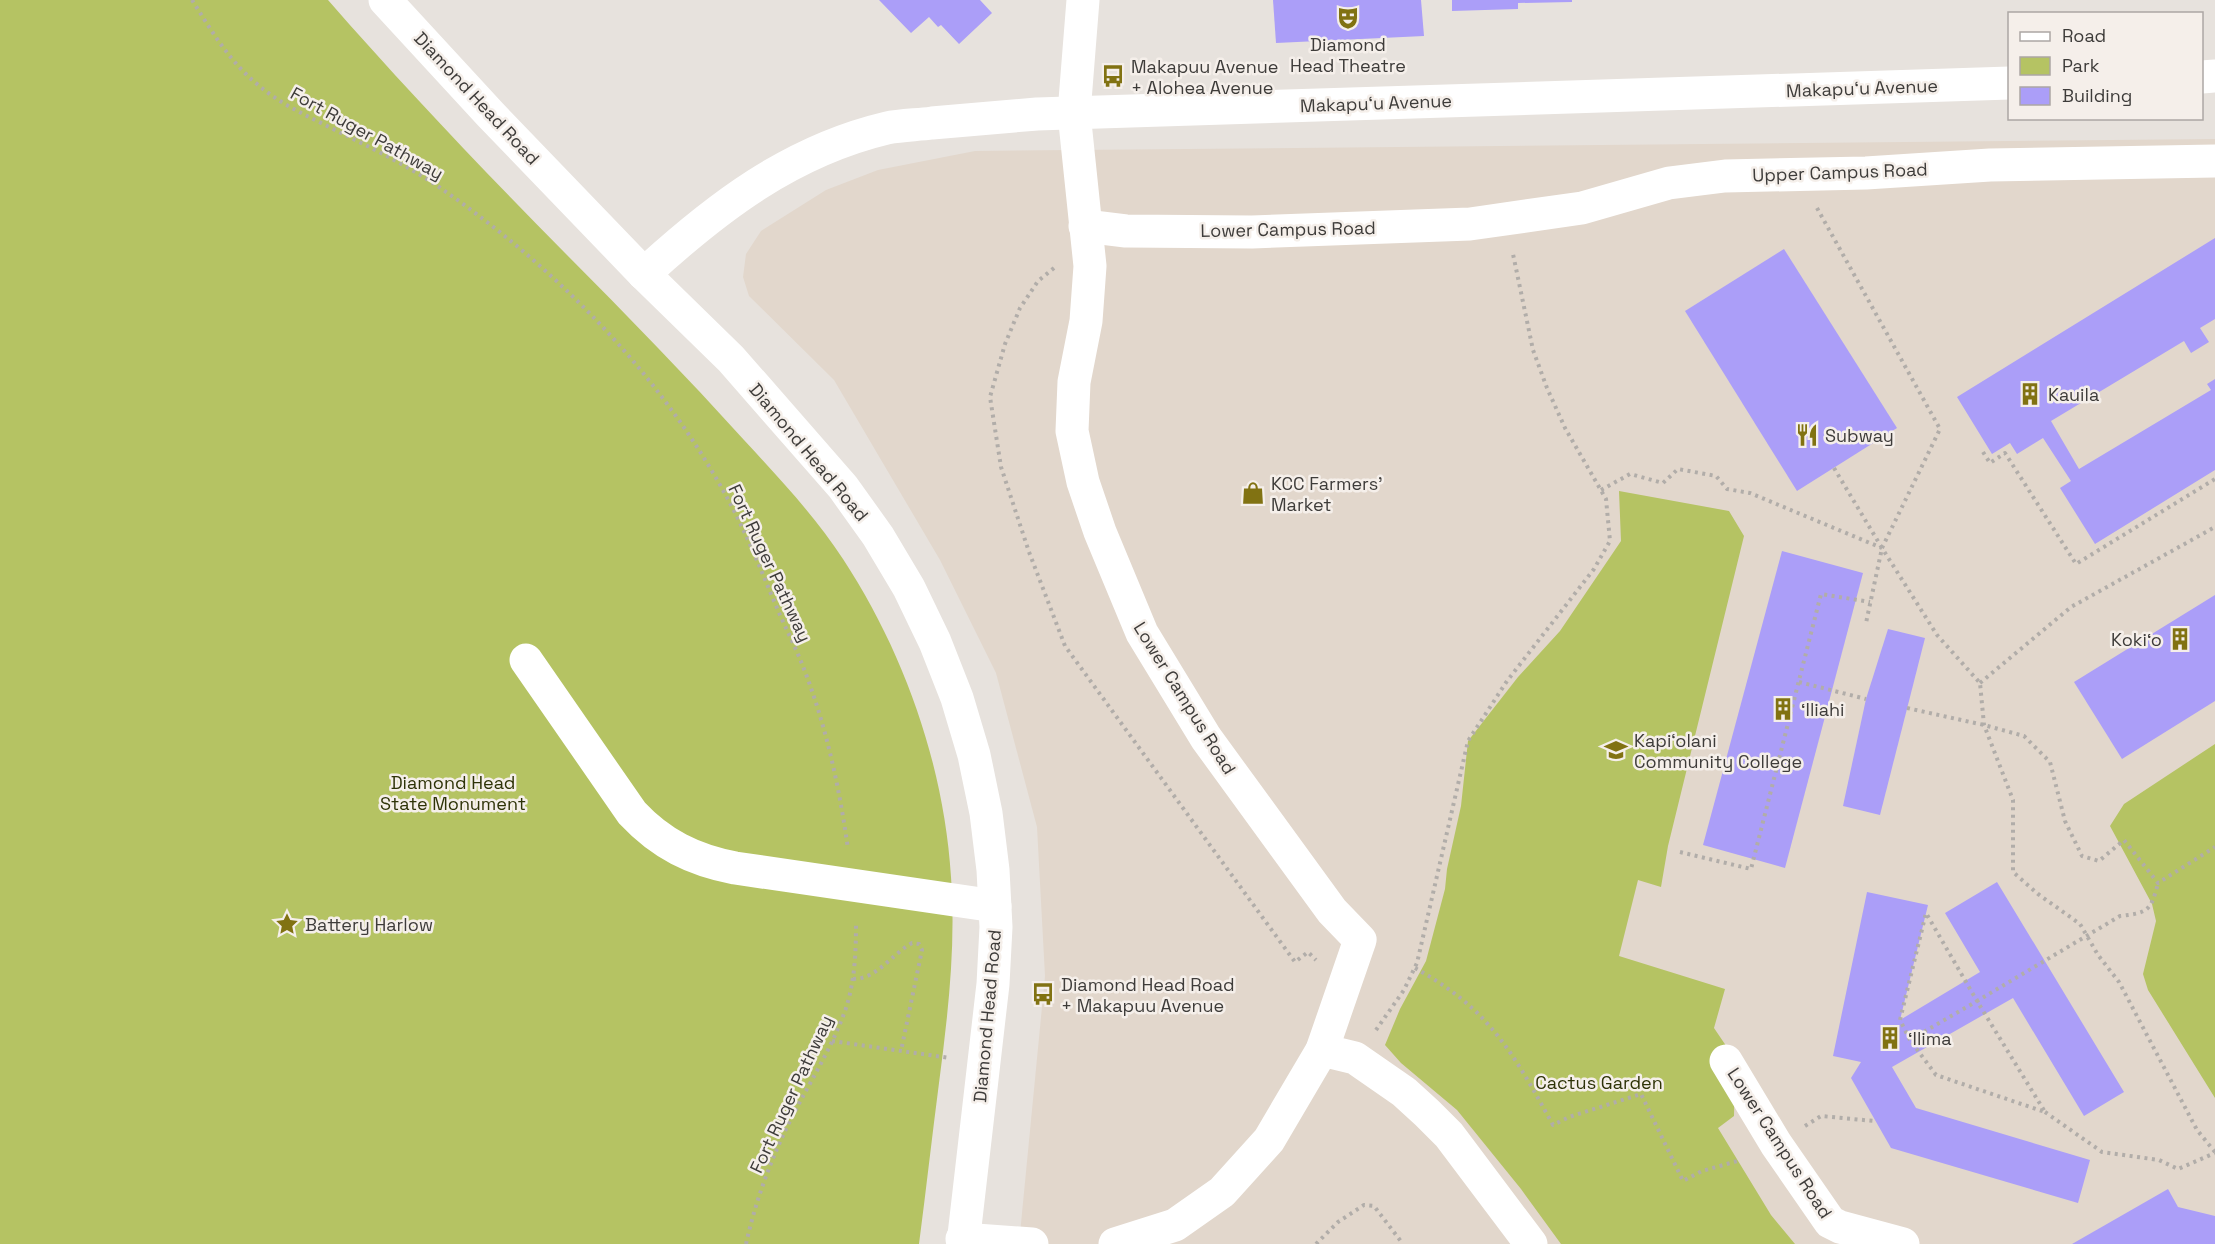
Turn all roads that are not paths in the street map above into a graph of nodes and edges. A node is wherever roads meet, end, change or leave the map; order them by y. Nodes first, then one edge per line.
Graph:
1 (385, 0) edge
2 (1083, 0) edge
3 (2008, 83) edge
4 (1074, 113) junction
5 (2215, 161) edge
6 (1470, 224) joint
7 (1085, 226) junction
8 (644, 274) junction
9 (526, 660) dead end
10 (995, 906) junction
11 (1322, 1050) junction
12 (1726, 1061) dead end
13 (961, 1242) edge
14 (1032, 1244) edge
15 (1115, 1244) edge
16 (1531, 1244) edge
17 (1903, 1244) edge

1 - 8 street, Diamond Head Road
2 - 4 street
3 - 4 street, Makapu‘u Avenue
4 - 7 street
4 - 8 street, Makapu‘u Avenue
5 - 6 street, Upper Campus Road
6 - 7 street, Lower Campus Road
7 - 11 street, Lower Campus Road
8 - 10 street, Diamond Head Road
9 - 10 street
10 - 13 street, Diamond Head Road
11 - 15 street, Lower Campus Road
11 - 16 street
12 - 17 street, Lower Campus Road
13 - 14 street

